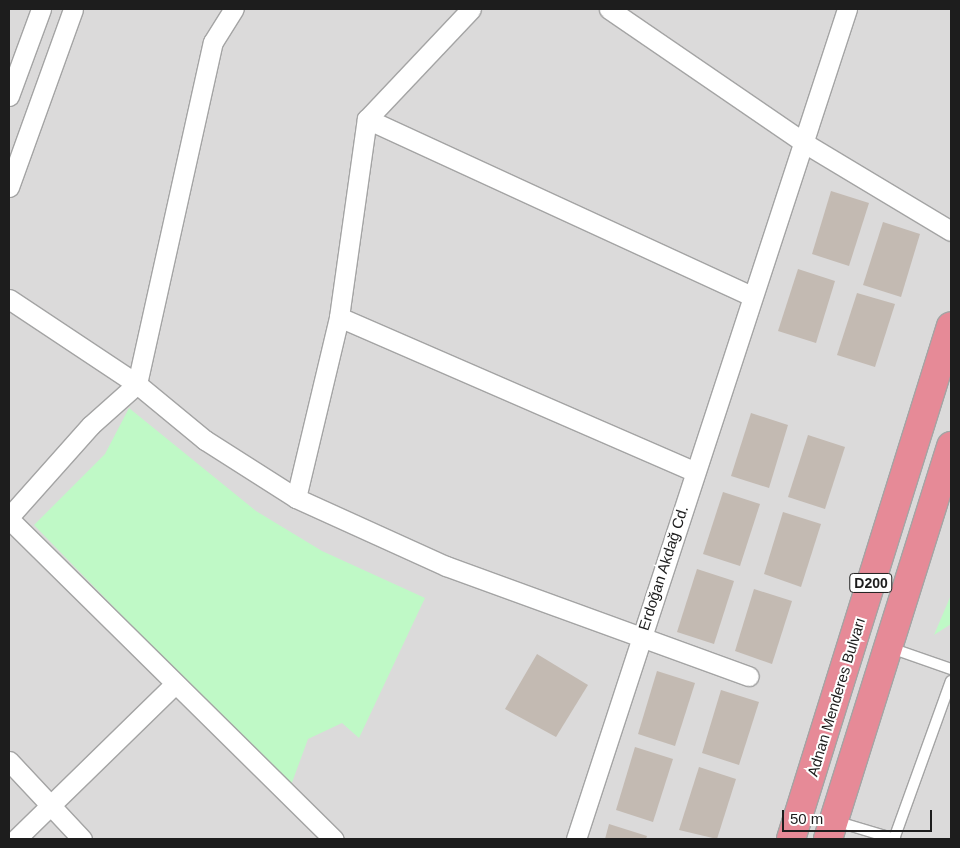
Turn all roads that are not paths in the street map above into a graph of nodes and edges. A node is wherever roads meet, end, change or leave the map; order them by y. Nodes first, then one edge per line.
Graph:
1 (41, 9) edge
2 (73, 9) edge
3 (234, 9) edge
4 (471, 9) edge
5 (609, 9) edge
6 (847, 9) edge
7 (9, 96) edge
8 (367, 119) junction
9 (806, 144) junction
10 (9, 187) edge
11 (951, 231) edge
12 (751, 296) junction
13 (9, 299) edge
14 (339, 317) junction
15 (951, 326) edge
16 (137, 384) junction
17 (951, 446) edge
18 (694, 471) junction
19 (296, 498) junction
20 (9, 518) edge
21 (642, 635) junction
22 (888, 647) junction
23 (951, 669) edge
24 (750, 676) dead end
25 (951, 681) edge
26 (174, 684) junction
27 (9, 761) edge
28 (50, 807) junction
29 (831, 830) edge
30 (16, 839) edge
31 (82, 839) edge
32 (334, 839) edge
33 (576, 839) edge
34 (791, 839) edge
35 (894, 839) edge

1 - 7 street
2 - 10 street
3 - 16 street
4 - 8 street
5 - 9 street
6 - 9 street, Erdoğan Akdağ Cd.
8 - 12 street
8 - 14 street
9 - 11 street
9 - 12 street, Erdoğan Akdağ Cd.
12 - 18 street, Erdoğan Akdağ Cd.
13 - 16 street
14 - 18 street
14 - 19 street
15 - 34 highway, Adnan Menderes Bulvarı / D200
16 - 19 street
16 - 20 street
17 - 22 highway, D200
18 - 21 street, Erdoğan Akdağ Cd.
19 - 21 street
20 - 26 street
21 - 24 street
21 - 33 street, Erdoğan Akdağ Cd.
22 - 23 lane
22 - 29 highway, D200
25 - 35 lane
26 - 28 street
26 - 32 street
27 - 28 street
28 - 30 street
28 - 31 street
29 - 35 lane

